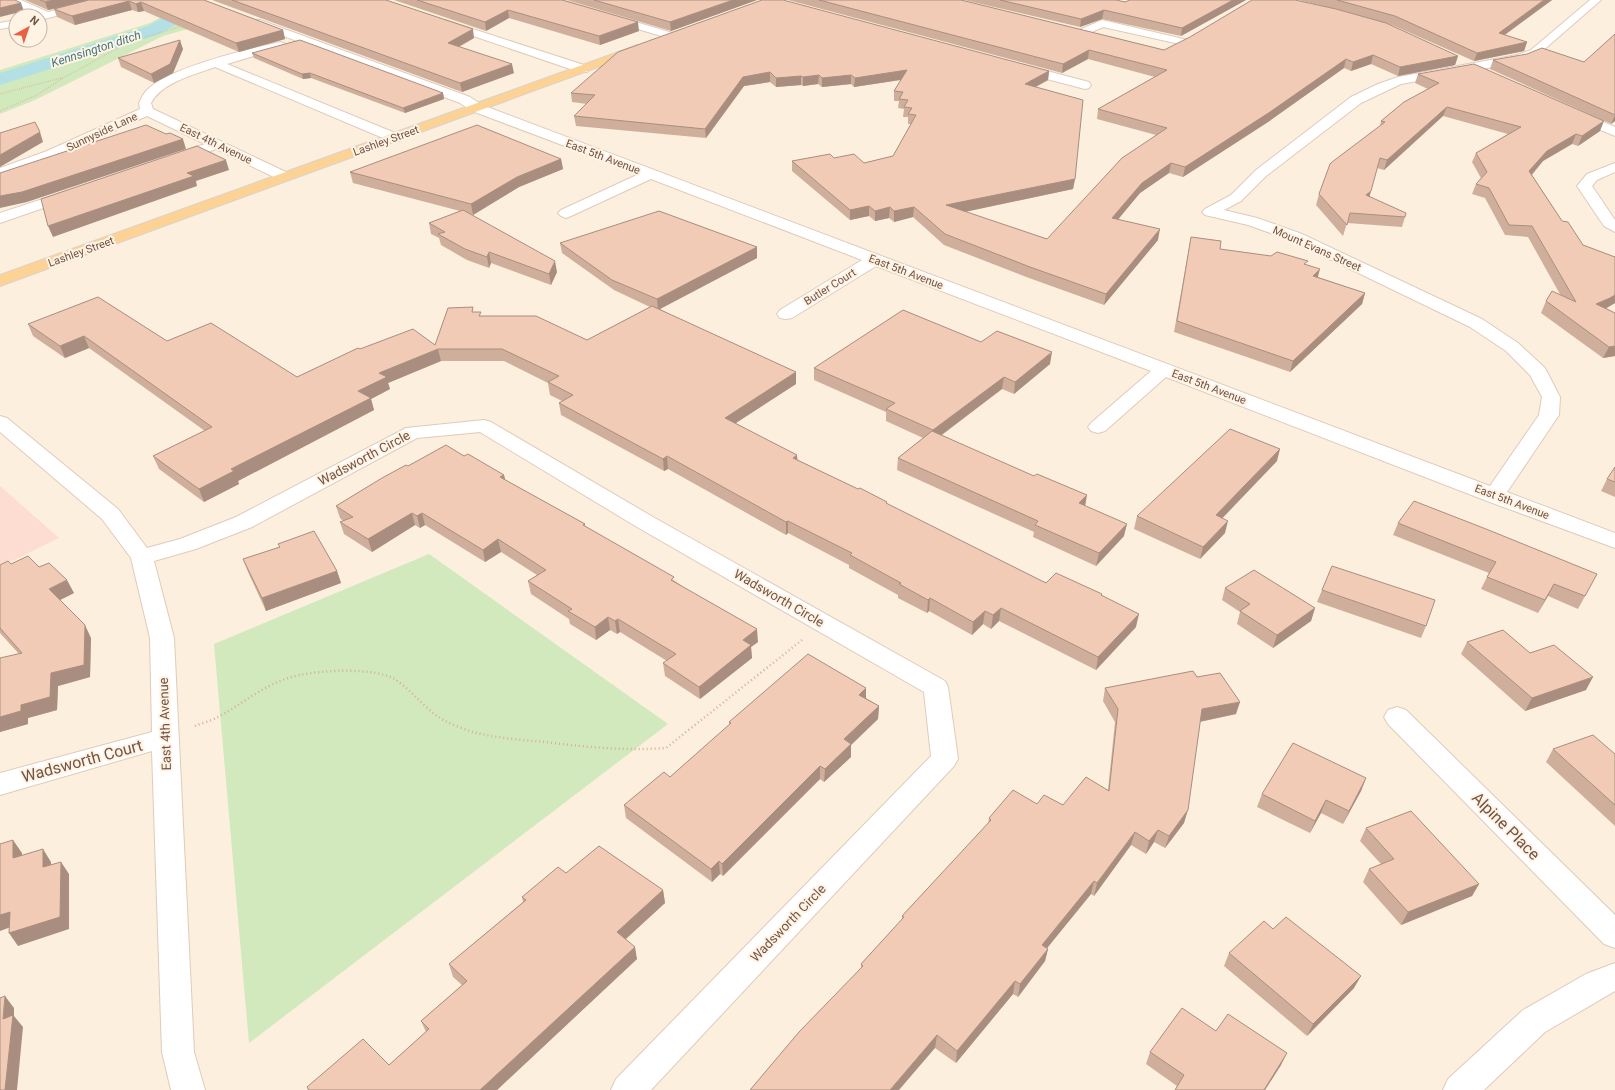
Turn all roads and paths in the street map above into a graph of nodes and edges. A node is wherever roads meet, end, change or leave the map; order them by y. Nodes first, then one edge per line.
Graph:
1 (12, 0) edge
2 (107, 0) edge
3 (551, 0) edge
4 (1596, 0) edge
5 (28, 8) edge
6 (48, 15) edge
7 (243, 17) edge
8 (437, 20) edge
9 (182, 26) edge
10 (686, 31) edge
11 (672, 36) junction
12 (1096, 37) edge
13 (301, 39) junction
14 (1170, 50) edge
15 (1451, 57) edge
16 (217, 64) junction
17 (1008, 64) edge
18 (1472, 67) junction
19 (582, 69) junction
20 (65, 76) junction
21 (1494, 76) edge
22 (1085, 85) dead end
23 (0, 94) edge
24 (477, 108) junction
25 (1565, 109) edge
26 (0, 111) edge
27 (147, 111) junction
28 (1615, 132) edge
29 (395, 138) junction
30 (218, 144) junction
31 (165, 162) edge
32 (1615, 167) edge
33 (0, 173) edge
34 (650, 175) junction
35 (285, 177) junction
36 (82, 190) edge
37 (566, 213) dead end
38 (0, 218) edge
39 (1615, 226) edge
40 (874, 260) junction
41 (0, 281) edge
42 (786, 314) dead end
43 (1163, 370) junction
44 (0, 422) edge
45 (1098, 427) dead end
46 (1494, 496) junction
47 (1615, 541) edge
48 (142, 557) junction
49 (823, 623) junction
50 (1397, 717) dead end
51 (165, 738) junction
52 (0, 784) edge
53 (1615, 936) edge
54 (1615, 976) edge
55 (188, 1090) edge
56 (628, 1090) edge
57 (1460, 1090) edge

1 - 5 street
2 - 6 street
3 - 11 street
4 - 18 street, Mount Evans Street
7 - 13 street, East 5th Avenue
8 - 19 street
9 - 20 path
10 - 11 main road, Lashley Street
11 - 19 main road, Lashley Street
12 - 14 street
13 - 16 street, Sunnyside Lane
13 - 24 street, East 5th Avenue
15 - 18 street
16 - 27 street, Sunnyside Lane
16 - 29 street
17 - 22 street
18 - 21 street
18 - 46 street, Mount Evans Street
19 - 24 main road, Lashley Street
20 - 23 path
20 - 26 path
24 - 29 main road, Lashley Street
24 - 34 street, East 5th Avenue
25 - 28 street
27 - 30 street, East 4th Avenue
27 - 33 street, Sunnyside Lane
29 - 35 main road, Lashley Street
30 - 31 street
30 - 35 street, East 4th Avenue
32 - 39 street
34 - 37 street
34 - 40 street, East 5th Avenue
35 - 41 main road, Lashley Street
36 - 38 street
40 - 42 street, Butler Court
40 - 43 street, East 5th Avenue
43 - 45 street
43 - 46 street, East 5th Avenue
44 - 48 street, East 4th Avenue
46 - 47 street, East 5th Avenue
48 - 49 street, Wadsworth Circle
48 - 51 street, East 4th Avenue
49 - 51 path
49 - 56 street, Wadsworth Circle
50 - 53 street, Alpine Place
51 - 52 street, Wadsworth Court
51 - 55 street, East 4th Avenue
54 - 57 street

